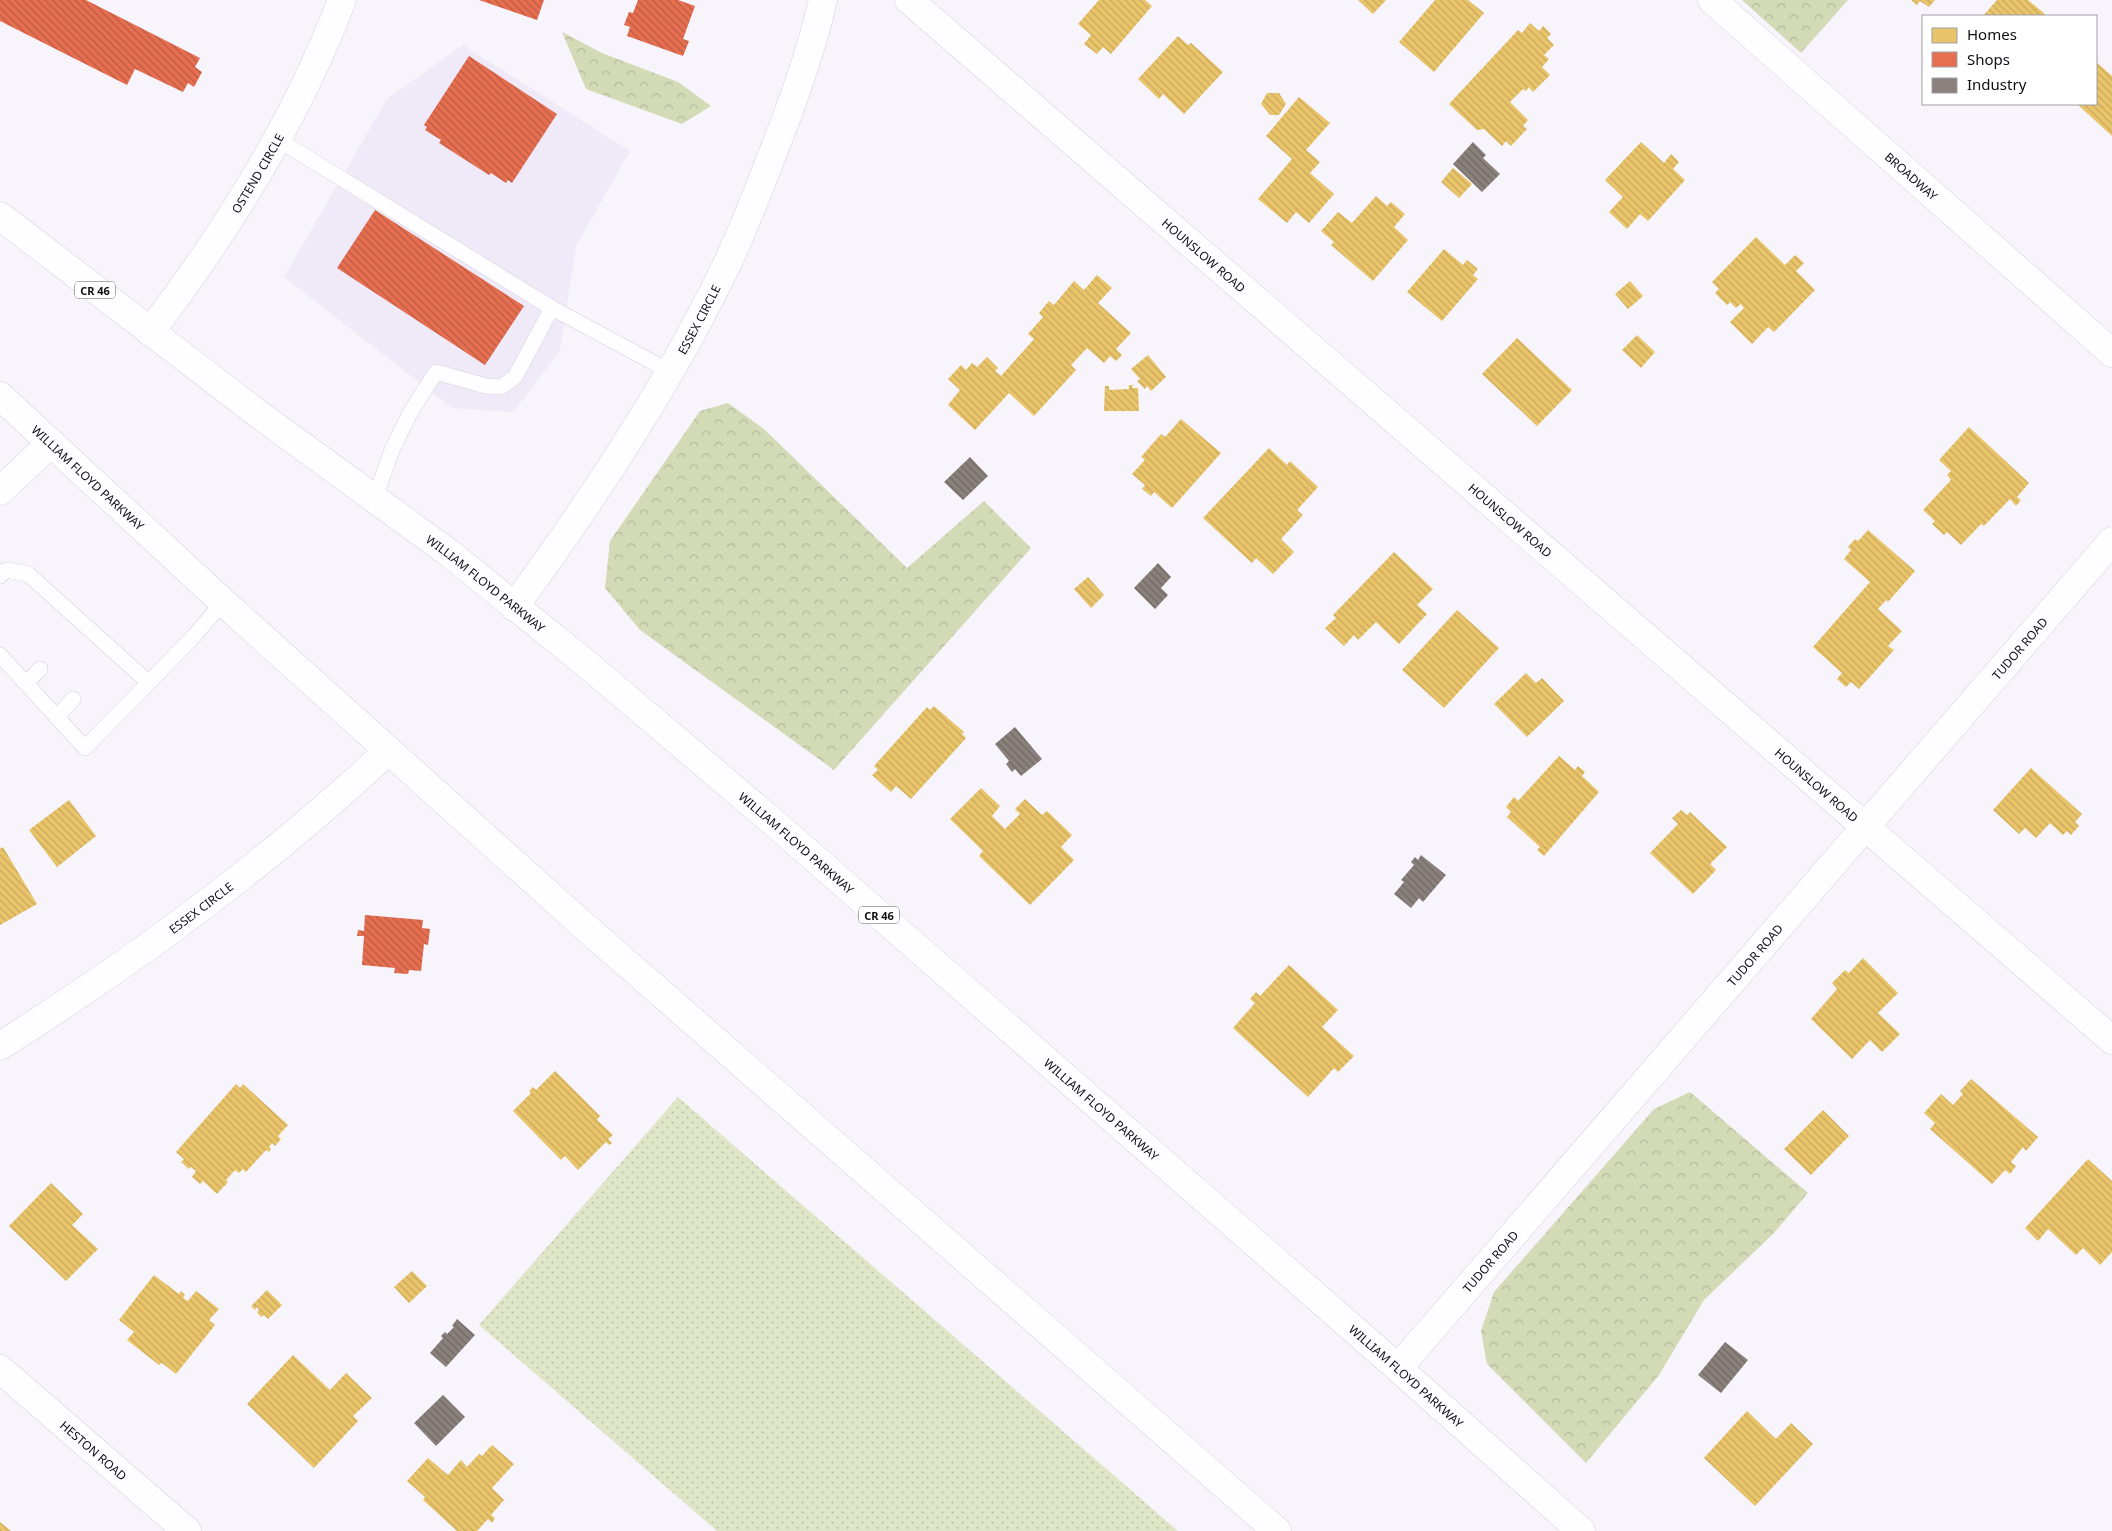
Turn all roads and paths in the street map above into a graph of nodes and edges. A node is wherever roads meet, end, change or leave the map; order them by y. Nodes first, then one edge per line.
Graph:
1 (342, 0) edge
2 (823, 0) edge
3 (909, 0) edge
4 (1712, 0) edge
5 (277, 140) junction
6 (0, 216) edge
7 (552, 308) junction
8 (150, 332) junction
9 (2112, 353) edge
10 (669, 371) junction
11 (0, 396) edge
12 (51, 443) junction
13 (0, 491) edge
14 (375, 498) junction
15 (2112, 541) edge
16 (0, 576) edge
17 (223, 602) junction
18 (514, 607) junction
19 (0, 655) edge
20 (40, 669) dead end
21 (148, 682) junction
22 (26, 683) junction
23 (73, 699) dead end
24 (57, 717) junction
25 (388, 751) junction
26 (1866, 826) junction
27 (2112, 1040) edge
28 (0, 1046) edge
29 (1398, 1368) junction
30 (0, 1369) edge
31 (1267, 1528) edge
32 (187, 1531) edge
33 (1581, 1531) edge

1 - 5 main road, OSTEND CIRCLE
2 - 10 main road, ESSEX CIRCLE
3 - 26 main road, HOUNSLOW ROAD
4 - 9 main road, BROADWAY
5 - 7 lane
5 - 8 main road, OSTEND CIRCLE
6 - 8 main road, WILLIAM FLOYD PARKWAY / CR 46
7 - 10 lane
7 - 14 lane
8 - 14 main road, WILLIAM FLOYD PARKWAY / CR 46
10 - 18 main road, ESSEX CIRCLE
11 - 12 main road, WILLIAM FLOYD PARKWAY
12 - 13 main road
12 - 17 main road, WILLIAM FLOYD PARKWAY
14 - 18 main road, WILLIAM FLOYD PARKWAY / CR 46
15 - 26 main road, TUDOR ROAD
16 - 21 lane
17 - 21 lane
17 - 25 main road, WILLIAM FLOYD PARKWAY
18 - 29 main road, WILLIAM FLOYD PARKWAY / CR 46
19 - 22 lane
20 - 22 lane
21 - 24 lane
22 - 24 lane
23 - 24 lane
25 - 28 main road, ESSEX CIRCLE
25 - 31 main road, WILLIAM FLOYD PARKWAY
26 - 27 main road, HOUNSLOW ROAD
26 - 29 main road, TUDOR ROAD
29 - 33 main road, WILLIAM FLOYD PARKWAY / CR 46
30 - 32 main road, HESTON ROAD

